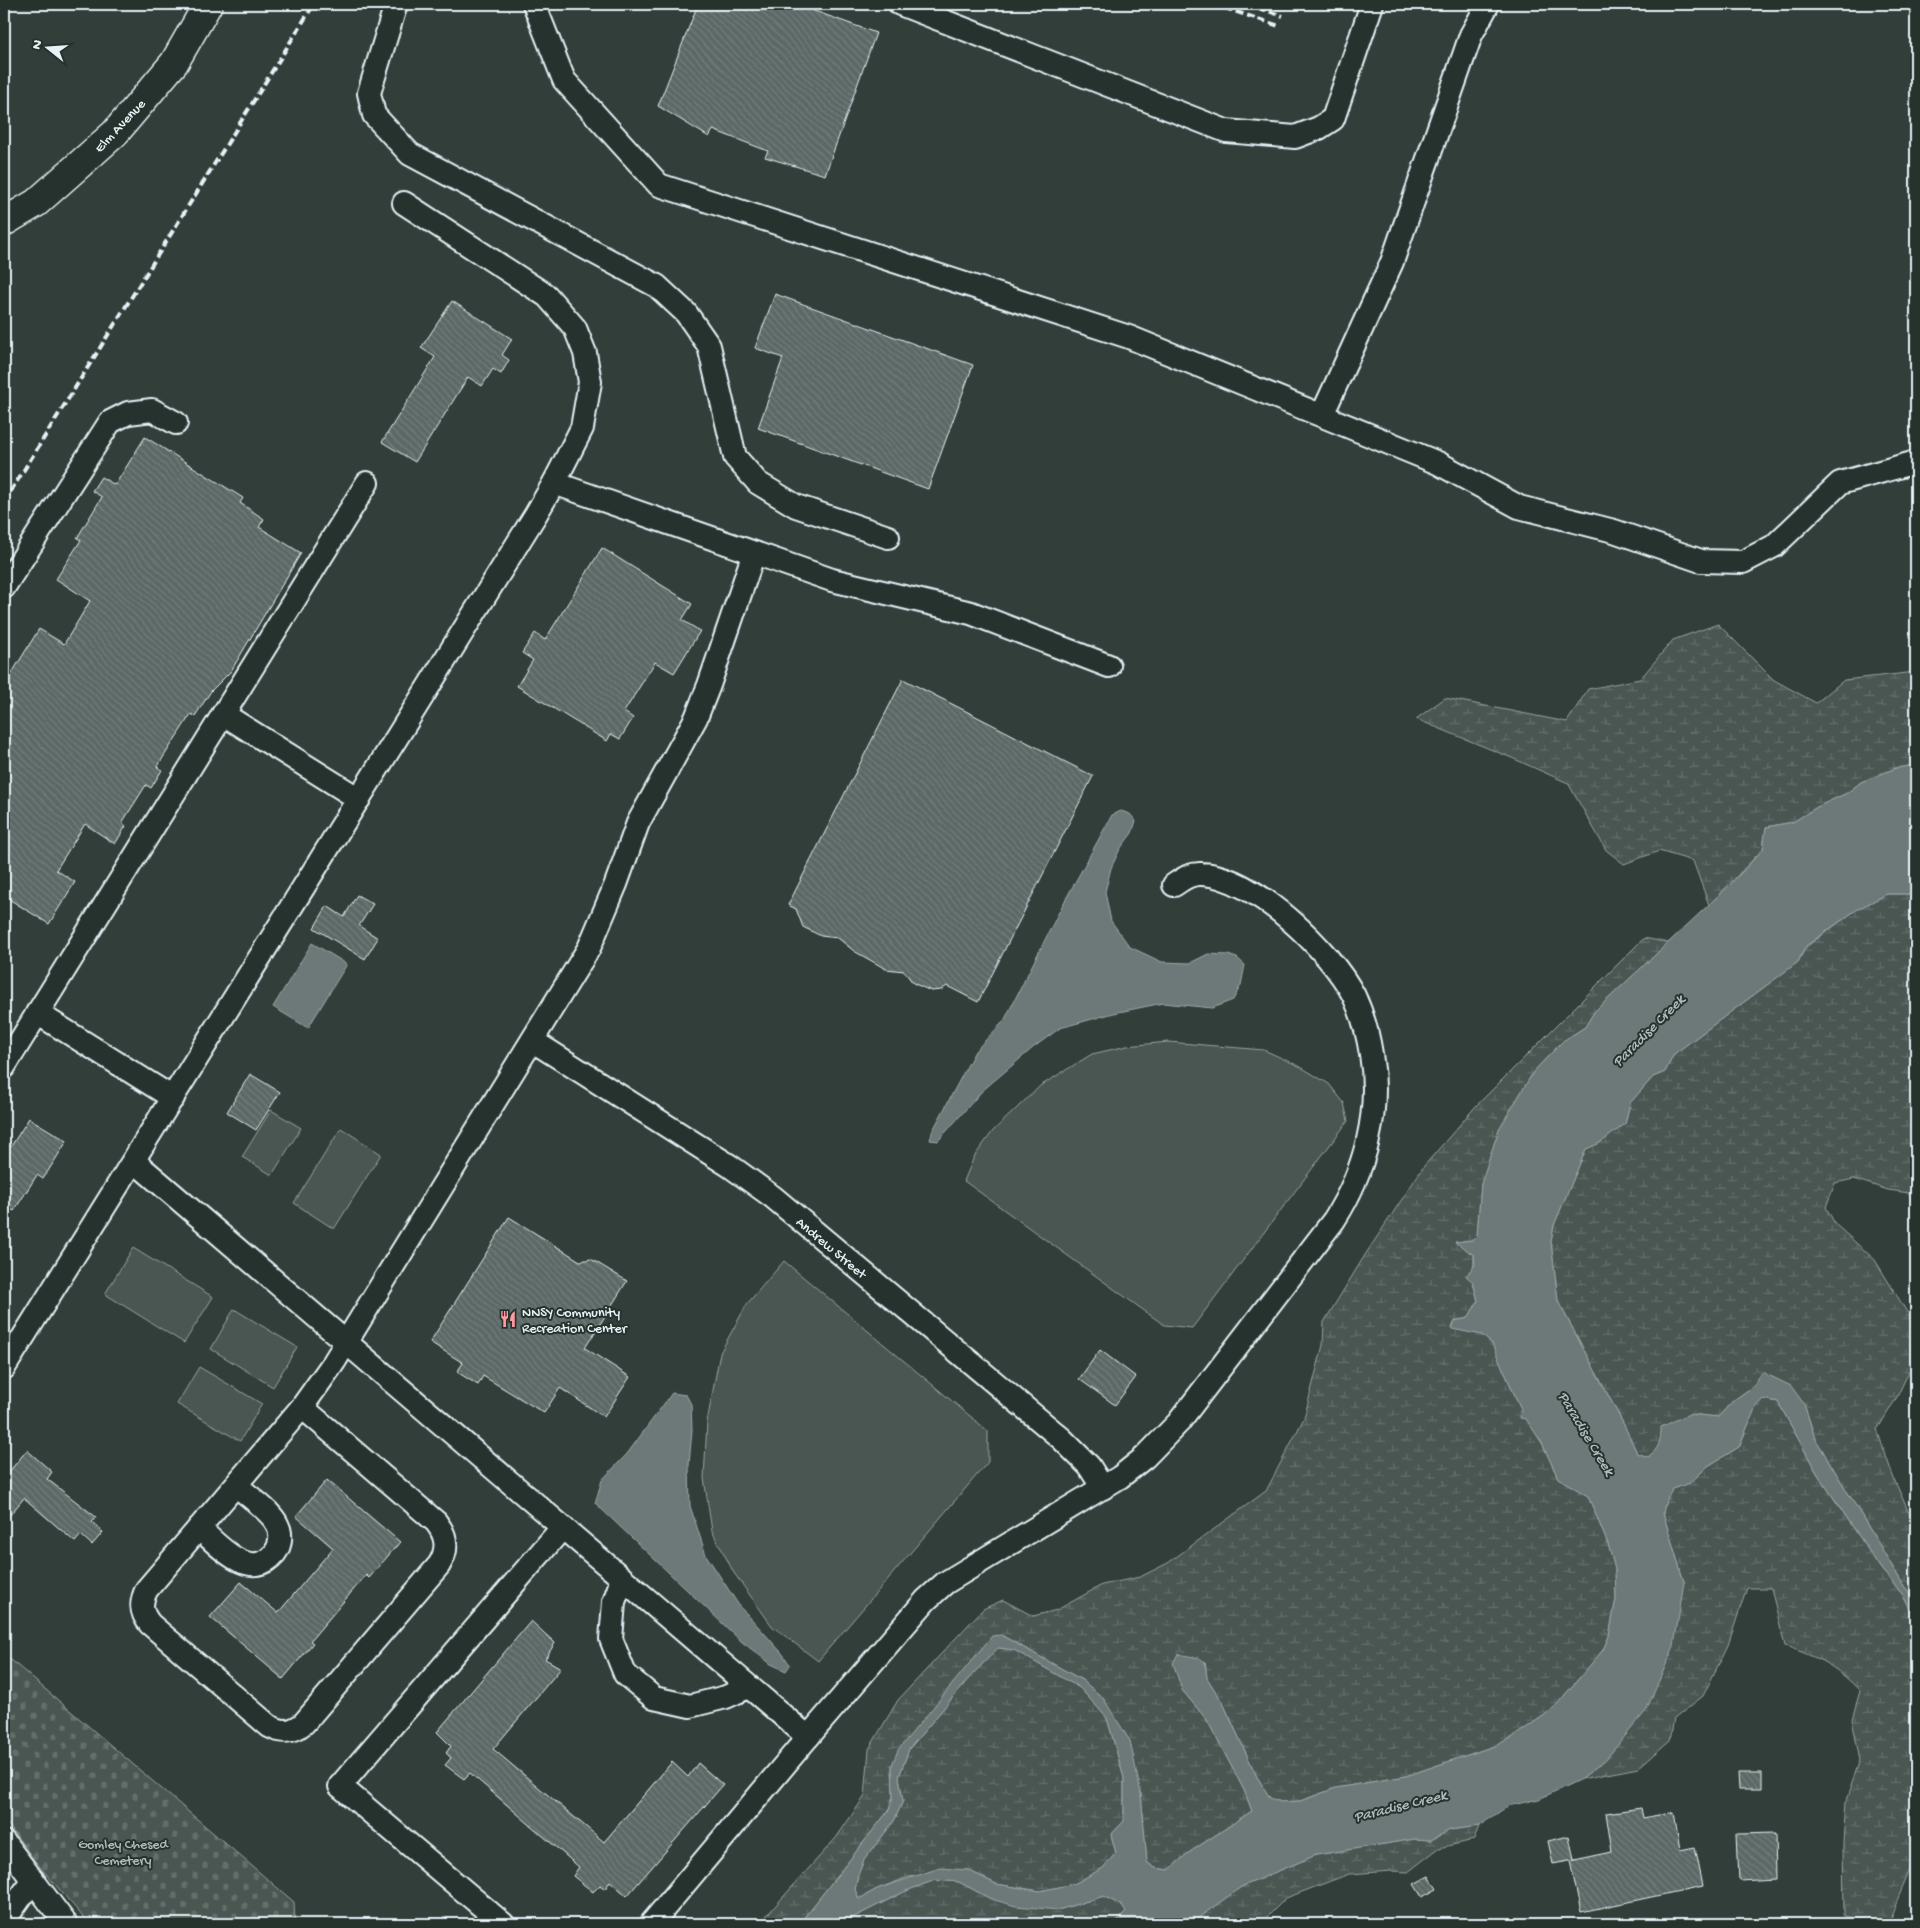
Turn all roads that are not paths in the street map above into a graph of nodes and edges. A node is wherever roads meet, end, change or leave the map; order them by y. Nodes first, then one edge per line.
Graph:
1 (208, 4) edge
2 (396, 4) edge
3 (534, 4) edge
4 (900, 4) edge
5 (1372, 4) edge
6 (1488, 4) edge
7 (404, 203) dead end
8 (4, 222) edge
9 (1322, 415) junction
10 (176, 423) dead end
11 (1916, 462) edge
12 (367, 483) dead end
13 (554, 483) junction
14 (888, 537) dead end
15 (754, 553) junction
16 (4, 587) edge
17 (1109, 666) dead end
18 (224, 714) junction
19 (359, 799) junction
20 (1174, 885) dead end
21 (37, 1013) junction
22 (533, 1042) junction
23 (4, 1067) edge
24 (173, 1098) junction
25 (134, 1160) junction
26 (345, 1342) junction
27 (4, 1368) edge
28 (302, 1407) junction
29 (236, 1485) junction
30 (1103, 1488) junction
31 (199, 1528) junction
32 (562, 1528) junction
33 (622, 1579) junction
34 (748, 1687) junction
35 (808, 1737) junction
36 (4, 1842) edge
37 (33, 1880) junction
38 (4, 1921) edge
39 (66, 1924) edge
40 (503, 1924) edge
41 (651, 1924) edge

1 - 8 main road, Elm Avenue
2 - 14 street
3 - 9 street
4 - 5 street
6 - 9 street
7 - 13 street
9 - 11 street
10 - 16 street
12 - 18 street
13 - 15 street
13 - 19 street
15 - 17 street
15 - 22 street
18 - 19 street
18 - 21 street
19 - 24 street
20 - 30 street
21 - 23 street
21 - 24 street
22 - 26 street
22 - 30 street, Andrew Street
24 - 25 street
25 - 26 street
25 - 27 street
26 - 28 street
26 - 32 street
28 - 29 street
28 - 31 street
29 - 31 street
29 - 31 street
30 - 35 street
32 - 33 street
32 - 40 street
33 - 34 street
33 - 34 street
34 - 35 street
35 - 41 street
36 - 37 street
37 - 38 street
37 - 39 street

